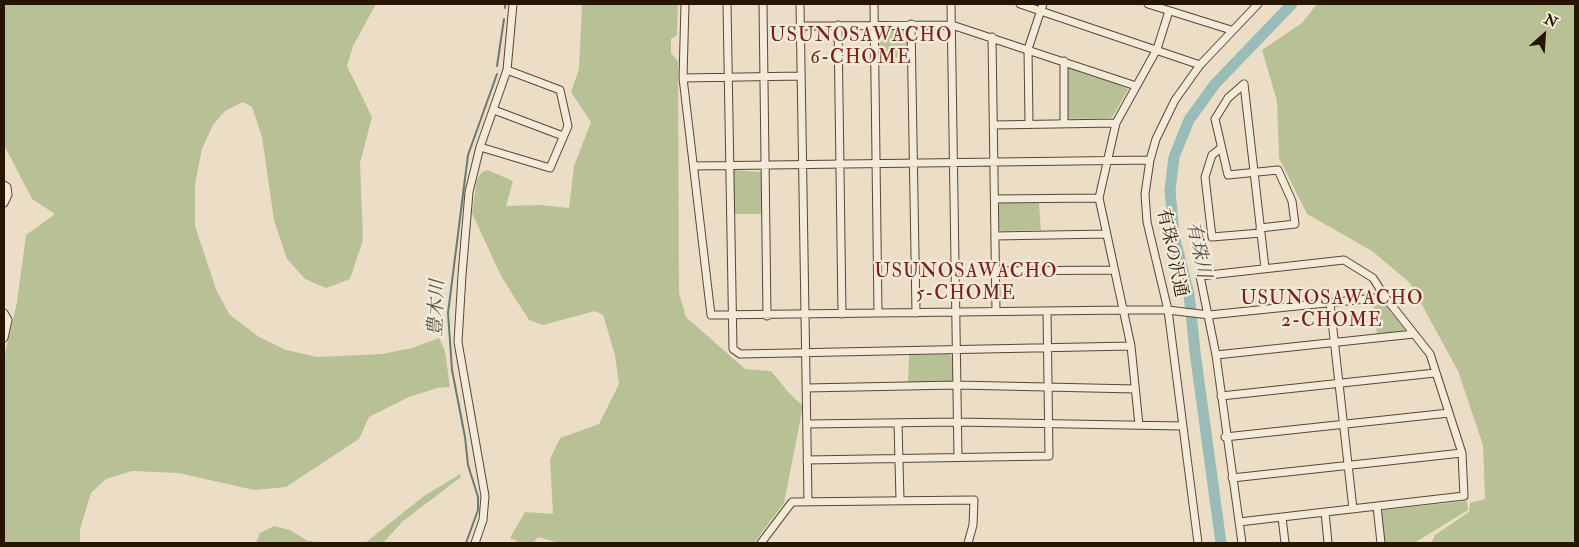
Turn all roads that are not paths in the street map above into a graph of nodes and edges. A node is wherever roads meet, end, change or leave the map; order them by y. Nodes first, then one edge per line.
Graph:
1 (513, 4) edge
2 (685, 4) edge
3 (727, 4) edge
4 (763, 4) edge
5 (800, 4) edge
6 (874, 4) edge
7 (952, 4) edge
8 (1020, 4) edge
9 (1148, 4) edge
10 (1258, 4) edge
11 (1041, 7) edge
12 (1169, 11) junction
13 (911, 24) junction
14 (952, 24) junction
15 (838, 25) junction
16 (875, 25) junction
17 (800, 26) junction
18 (1231, 30) junction
19 (992, 37) junction
20 (1028, 49) junction
21 (1157, 49) junction
22 (1064, 61) junction
23 (1200, 65) junction
24 (507, 70) junction
25 (801, 76) junction
26 (728, 77) junction
27 (764, 77) junction
28 (684, 78) junction
29 (1136, 86) junction
30 (494, 110) junction
31 (1064, 123) junction
32 (1116, 123) junction
33 (994, 124) junction
34 (1029, 124) junction
35 (563, 136) junction
36 (480, 147) junction
37 (1221, 148) junction
38 (1108, 160) junction
39 (1150, 160) junction
40 (994, 162) junction
41 (954, 163) junction
42 (877, 164) junction
43 (913, 164) junction
44 (802, 165) junction
45 (840, 165) junction
46 (694, 166) junction
47 (729, 166) junction
48 (765, 166) junction
49 (1255, 172) junction
50 (4, 186) edge
51 (1099, 198) junction
52 (995, 200) junction
53 (4, 203) edge
54 (1260, 230) junction
55 (1106, 234) junction
56 (995, 236) junction
57 (1264, 268) junction
58 (1114, 270) junction
59 (995, 271) junction
60 (1384, 297) junction
61 (1330, 303) junction
62 (1124, 310) junction
63 (1168, 310) junction
64 (996, 311) junction
65 (1047, 311) junction
66 (956, 312) junction
67 (4, 313) edge
68 (878, 313) junction
69 (916, 313) junction
70 (805, 314) junction
71 (842, 314) junction
72 (1206, 315) junction
73 (730, 316) junction
74 (767, 316) junction
75 (1414, 334) junction
76 (4, 338) edge
77 (1334, 342) junction
78 (1131, 346) junction
79 (1047, 348) junction
80 (957, 350) junction
81 (805, 352) junction
82 (1216, 355) junction
83 (1435, 374) junction
84 (1339, 383) junction
85 (957, 385) junction
86 (1048, 387) junction
87 (806, 388) junction
88 (1135, 388) junction
89 (1221, 396) junction
90 (1449, 414) junction
91 (957, 422) junction
92 (898, 423) junction
93 (1049, 423) junction
94 (807, 424) junction
95 (1343, 424) junction
96 (1139, 425) junction
97 (1182, 426) junction
98 (1225, 437) junction
99 (1462, 453) junction
100 (958, 457) junction
101 (899, 458) junction
102 (807, 460) junction
103 (1348, 467) junction
104 (1232, 478) junction
105 (900, 500) junction
106 (808, 501) junction
107 (1377, 506) junction
108 (1353, 509) junction
109 (1324, 512) junction
110 (1282, 517) junction
111 (1239, 522) junction
112 (475, 543) edge
113 (761, 543) edge
114 (968, 543) edge
115 (1198, 543) edge
116 (1242, 543) edge
117 (1285, 543) edge
118 (1328, 543) edge
119 (1381, 543) edge

1 - 24 street
2 - 28 street
3 - 26 street
4 - 27 street
5 - 17 street
6 - 16 street
7 - 14 street
8 - 11 street
9 - 12 street
10 - 18 street, 有珠の沢通
11 - 20 street
11 - 21 street
12 - 18 street
12 - 21 street
13 - 14 street
13 - 16 street
13 - 43 street
14 - 19 street
14 - 41 street
15 - 16 street
15 - 17 street
15 - 45 street
16 - 42 street
17 - 25 street
18 - 23 street, 有珠の沢通
19 - 20 street
19 - 33 street
20 - 22 street
20 - 34 street
21 - 23 street
21 - 29 street
22 - 29 street
22 - 31 street
23 - 39 street, 有珠の沢通
24 - 30 street
24 - 35 street
25 - 27 street
25 - 44 street
26 - 27 street
26 - 28 street
26 - 47 street
27 - 48 street
28 - 46 street
29 - 32 street
30 - 35 street
30 - 36 street
31 - 32 street
31 - 34 street
32 - 38 street
33 - 34 street
33 - 40 street
35 - 36 street
36 - 112 street
37 - 49 street
37 - 49 street
37 - 54 street
38 - 39 street
38 - 40 street
38 - 51 street
39 - 63 street, 有珠の沢通
40 - 41 street
40 - 52 street
41 - 43 street
41 - 66 street
42 - 43 street
42 - 45 street
42 - 68 street
43 - 69 street
44 - 45 street
44 - 48 street
44 - 70 street
45 - 71 street
46 - 47 street
46 - 73 street
47 - 48 street
47 - 73 street
48 - 74 street
49 - 54 street
49 - 54 street
50 - 53 street
51 - 52 street
51 - 55 street
52 - 56 street
54 - 57 street
55 - 56 street
55 - 58 street
56 - 59 street
57 - 60 street
57 - 72 street
58 - 59 street
58 - 62 street
59 - 64 street
60 - 61 street
60 - 75 street
61 - 72 street
61 - 77 street
62 - 63 street
62 - 65 street
62 - 78 street
63 - 72 street
63 - 97 street, 有珠の沢通
64 - 65 street
64 - 66 street
65 - 79 street
66 - 69 street
66 - 80 street
67 - 76 street
68 - 69 street
68 - 71 street
70 - 71 street
70 - 74 street
70 - 81 street
72 - 82 street
73 - 74 street
73 - 81 street
75 - 77 street
75 - 83 street
77 - 82 street
77 - 84 street
78 - 79 street
78 - 88 street
79 - 80 street
79 - 86 street
80 - 81 street
80 - 85 street
81 - 87 street
82 - 89 street
83 - 84 street
83 - 90 street
84 - 89 street
84 - 95 street
85 - 86 street
85 - 87 street
85 - 91 street
86 - 88 street
86 - 93 street
87 - 94 street
88 - 96 street
89 - 98 street
90 - 95 street
90 - 99 street
91 - 92 street
91 - 93 street
91 - 100 street
92 - 94 street
92 - 101 street
93 - 96 street
93 - 100 street
94 - 102 street
95 - 98 street
95 - 103 street
96 - 97 street
97 - 115 street, 有珠の沢通
98 - 104 street
99 - 103 street
99 - 107 street
100 - 101 street
101 - 102 street
101 - 105 street
102 - 106 street
103 - 104 street
103 - 108 street
104 - 111 street
105 - 106 street
105 - 114 street
106 - 113 street
107 - 108 street
107 - 119 street
108 - 109 street
109 - 110 street
109 - 118 street
110 - 111 street
110 - 117 street
111 - 116 street

